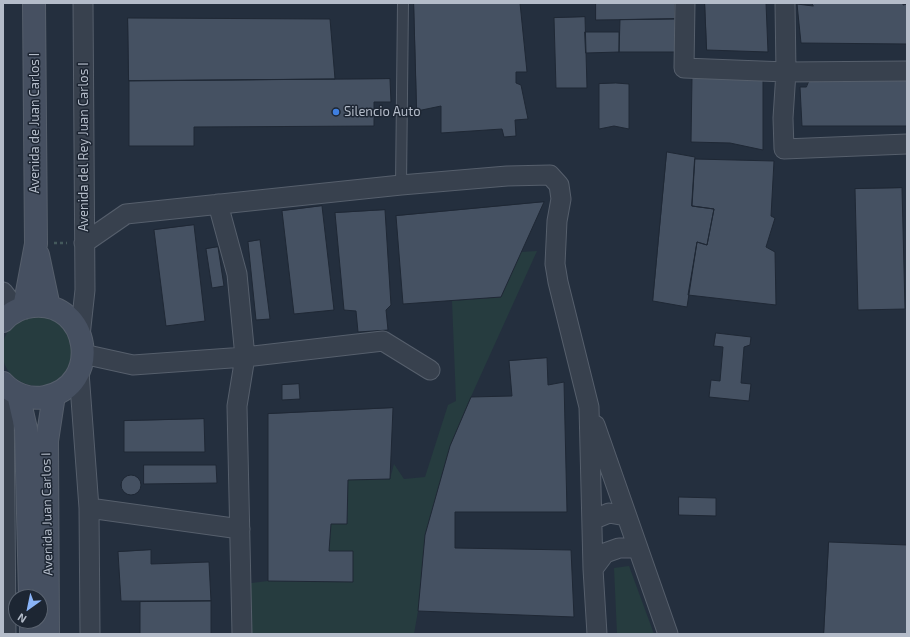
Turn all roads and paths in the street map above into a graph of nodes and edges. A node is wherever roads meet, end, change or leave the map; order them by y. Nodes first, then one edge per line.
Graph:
1 (34, 3) edge
2 (83, 3) edge
3 (403, 3) edge
4 (685, 3) edge
5 (785, 3) edge
6 (907, 71) edge
7 (786, 72) junction
8 (907, 144) edge
9 (401, 185) junction
10 (218, 204) junction
11 (84, 243) junction
12 (36, 244) junction
13 (85, 290) junction
14 (3, 292) edge
15 (55, 310) junction
16 (10, 316) edge
17 (81, 354) junction
18 (245, 357) junction
19 (430, 370) dead end
20 (9, 387) edge
21 (54, 395) junction
22 (589, 407) junction
23 (89, 508) junction
24 (626, 516) junction
25 (592, 520) junction
26 (240, 529) junction
27 (638, 548) junction
28 (593, 569) junction
29 (4, 570) edge
30 (30, 589) edge
31 (6, 634) edge
32 (48, 634) edge
33 (90, 634) edge
34 (242, 634) edge
35 (597, 634) edge
36 (668, 634) edge

1 - 12 main road, Avenida de Juan Carlos I
2 - 11 street, Avenida del Rey Juan Carlos I
3 - 9 lane
4 - 7 street
5 - 7 street
6 - 7 street
7 - 8 street
9 - 10 street
9 - 22 street
10 - 11 street
10 - 18 street
11 - 12 path
11 - 13 street, Avenida del Rey Juan Carlos I
12 - 15 main road
12 - 16 main road
13 - 15 street
13 - 17 street, Avenida del Rey Juan Carlos I
14 - 16 street
15 - 16 main road
15 - 17 main road
17 - 18 street
17 - 21 main road
17 - 23 street, Avenida del Rey Juan Carlos I
18 - 19 street
18 - 26 street
20 - 21 main road
20 - 29 street
20 - 30 main road, Avenida Juan Carlos I
21 - 32 main road, Avenida Juan Carlos I
22 - 24 street
22 - 25 street
23 - 26 street
23 - 33 street, Avenida del Rey Juan Carlos I
24 - 25 street
24 - 27 street
25 - 28 street
26 - 34 street
27 - 28 street
27 - 36 street
28 - 35 street
29 - 31 street

